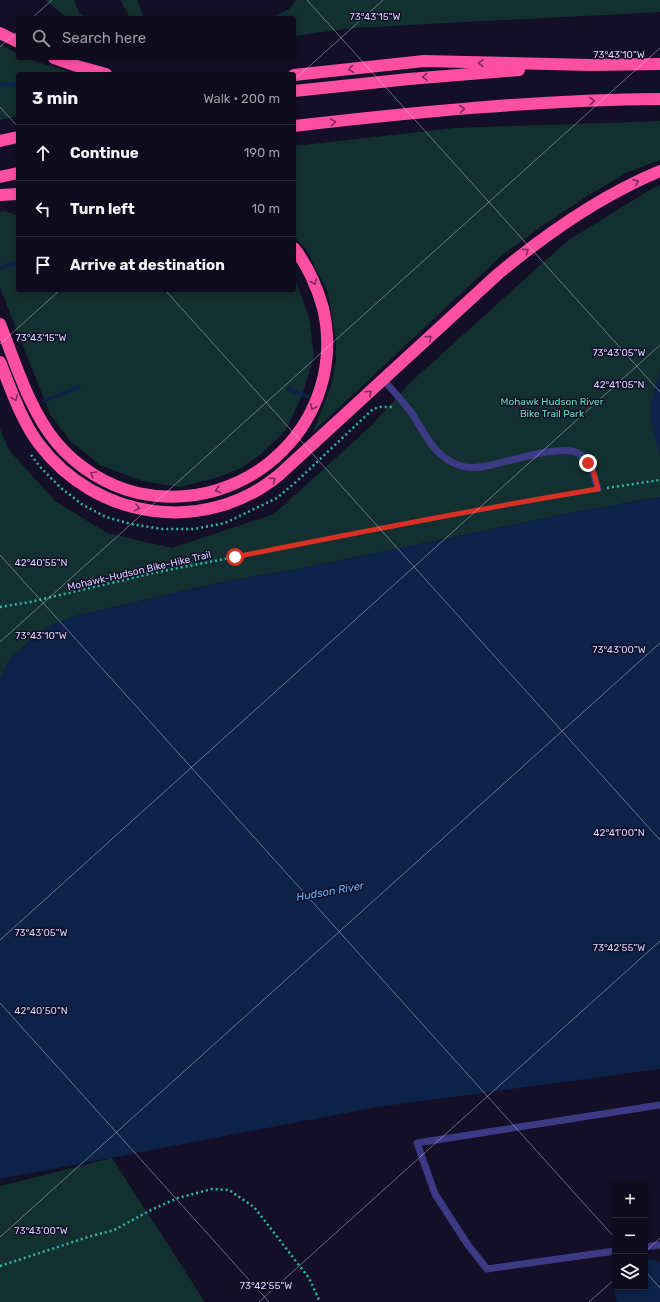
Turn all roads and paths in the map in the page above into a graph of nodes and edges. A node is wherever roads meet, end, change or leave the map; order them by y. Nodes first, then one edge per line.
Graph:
1 (0, 33) edge
2 (16, 41) edge
3 (60, 60) edge
4 (660, 64) edge
5 (590, 65) junction
6 (99, 72) edge
7 (296, 75) edge
8 (296, 91) edge
9 (660, 99) edge
10 (296, 126) edge
11 (16, 137) edge
12 (0, 141) edge
13 (660, 171) edge
14 (16, 173) edge
15 (0, 177) edge
16 (16, 194) edge
17 (0, 195) edge
18 (296, 251) edge
19 (0, 324) edge
20 (0, 362) edge
21 (383, 380) junction
22 (396, 408) dead end
23 (28, 452) dead end
24 (660, 480) edge
25 (598, 489) junction
26 (0, 608) edge
27 (660, 1105) edge
28 (660, 1245) edge
29 (648, 1247) edge
30 (612, 1251) edge
31 (0, 1266) edge
32 (320, 1302) edge

1 - 2 highway
3 - 6 highway
4 - 5 highway
5 -> 7 highway
5 -> 8 highway
10 -> 9 highway
11 - 12 highway
21 -> 13 highway
14 - 15 highway
16 - 17 highway
18 -> 19 highway
20 -> 21 highway
21 - 25 lane
22 - 23 path
24 - 25 path, Mohawk-Hudson Bike-Hike Trail
25 - 26 path, Mohawk-Hudson Bike-Hike Trail
27 - 30 lane
28 - 29 lane
31 - 32 path

